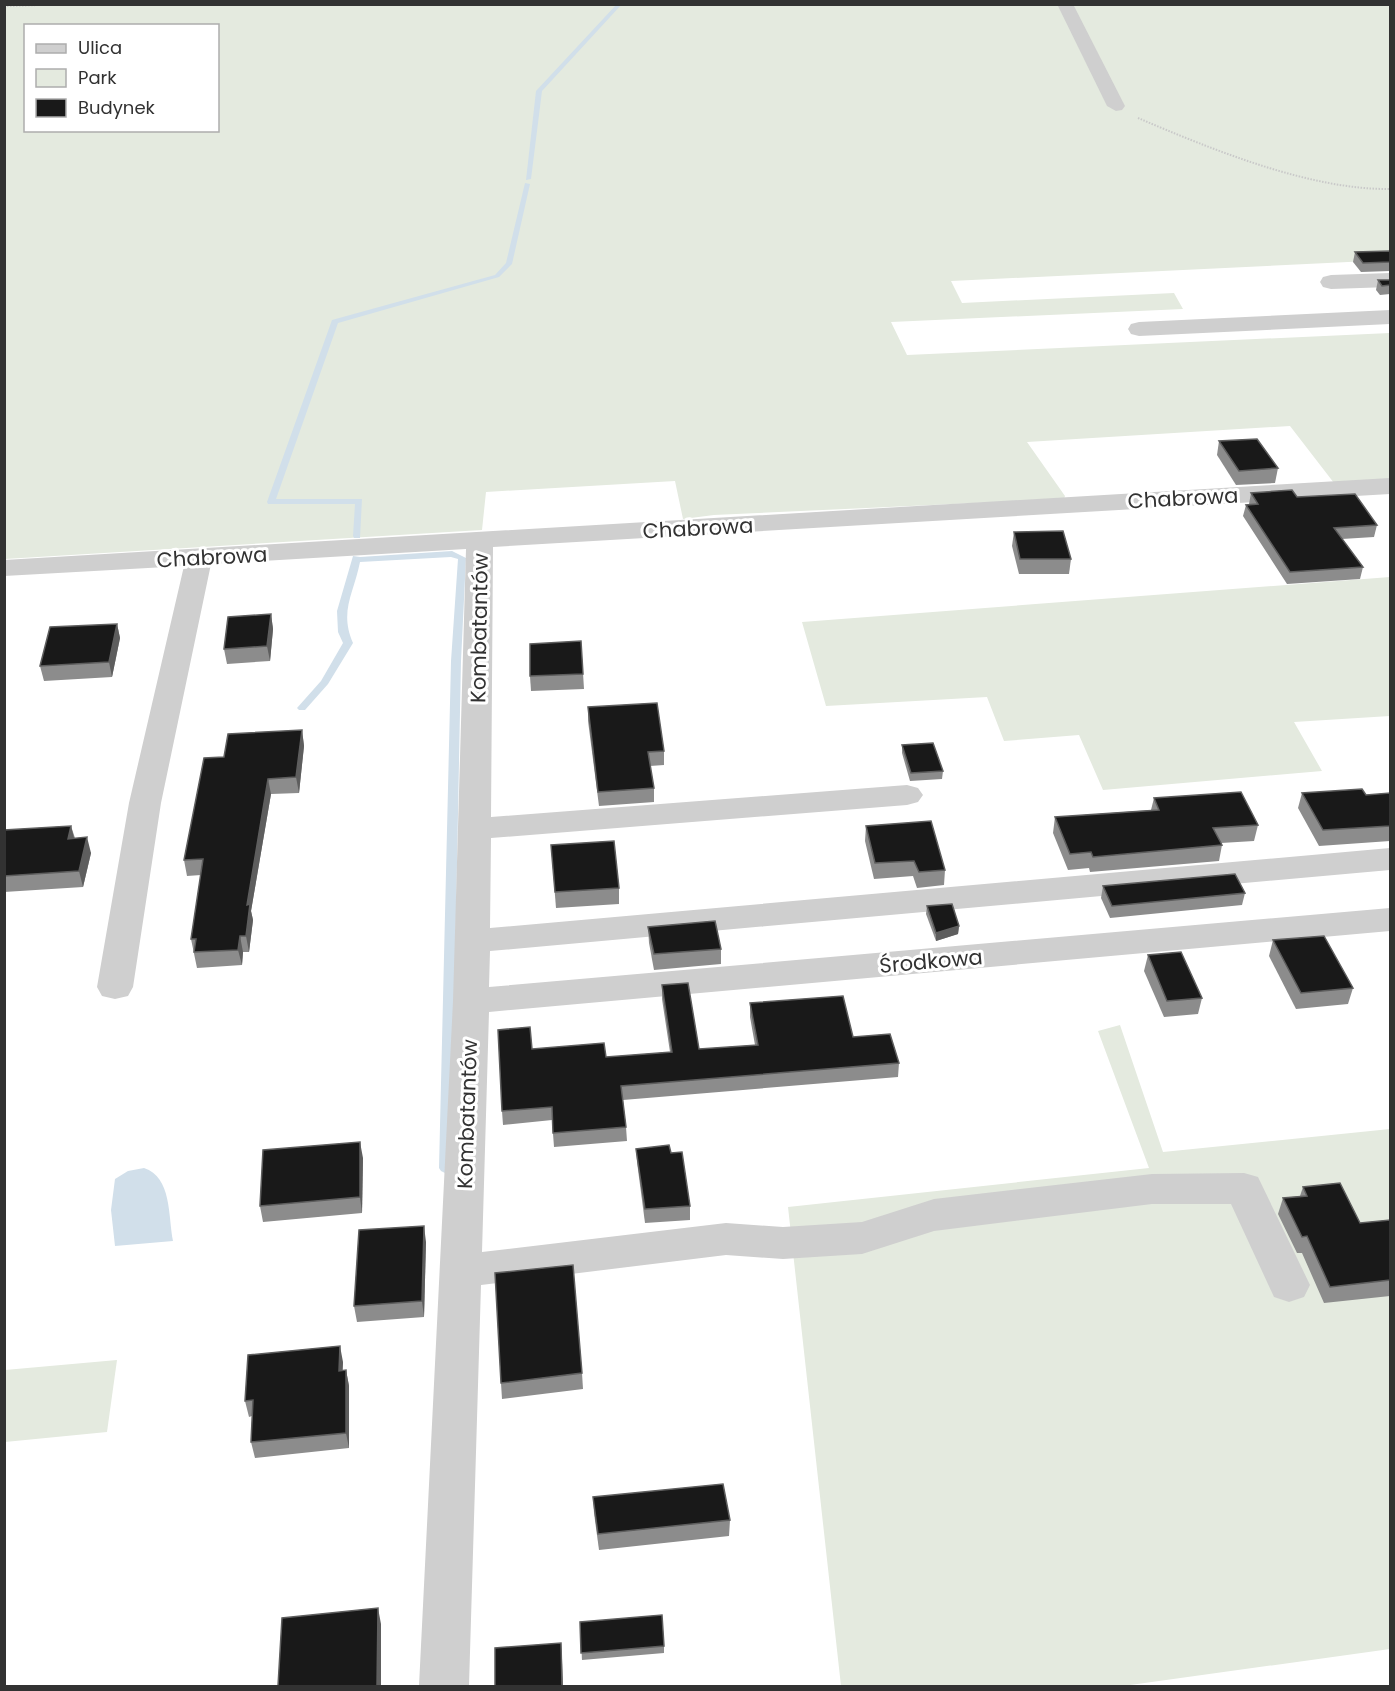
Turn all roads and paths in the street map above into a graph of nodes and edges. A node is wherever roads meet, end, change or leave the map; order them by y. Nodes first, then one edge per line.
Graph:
1 (74, 4) edge
2 (1065, 4) edge
3 (4, 6) edge
4 (1116, 106) joint
5 (1390, 189) edge
6 (1390, 279) edge
7 (1331, 282) dead end
8 (1390, 317) edge
9 (1139, 329) dead end
10 (1390, 486) edge
11 (480, 541) junction
12 (200, 558) junction
13 (4, 568) edge
14 (907, 795) dead end
15 (476, 829) junction
16 (1390, 859) edge
17 (1390, 920) edge
18 (472, 941) junction
19 (115, 987) dead end
20 (471, 1001) junction
21 (461, 1271) junction
22 (1289, 1285) dead end
23 (444, 1686) edge

1 - 3 path
2 - 4 street
4 - 5 path
6 - 7 street
8 - 9 street
10 - 11 street, Chabrowa
11 - 12 street, Chabrowa
11 - 15 street, Kombatantów
12 - 13 street, Chabrowa
12 - 19 street
14 - 15 street
15 - 18 street, Kombatantów
16 - 18 street
17 - 20 street, Środkowa
18 - 20 street, Kombatantów
20 - 21 street, Kombatantów
21 - 22 street
21 - 23 street, Kombatantów

